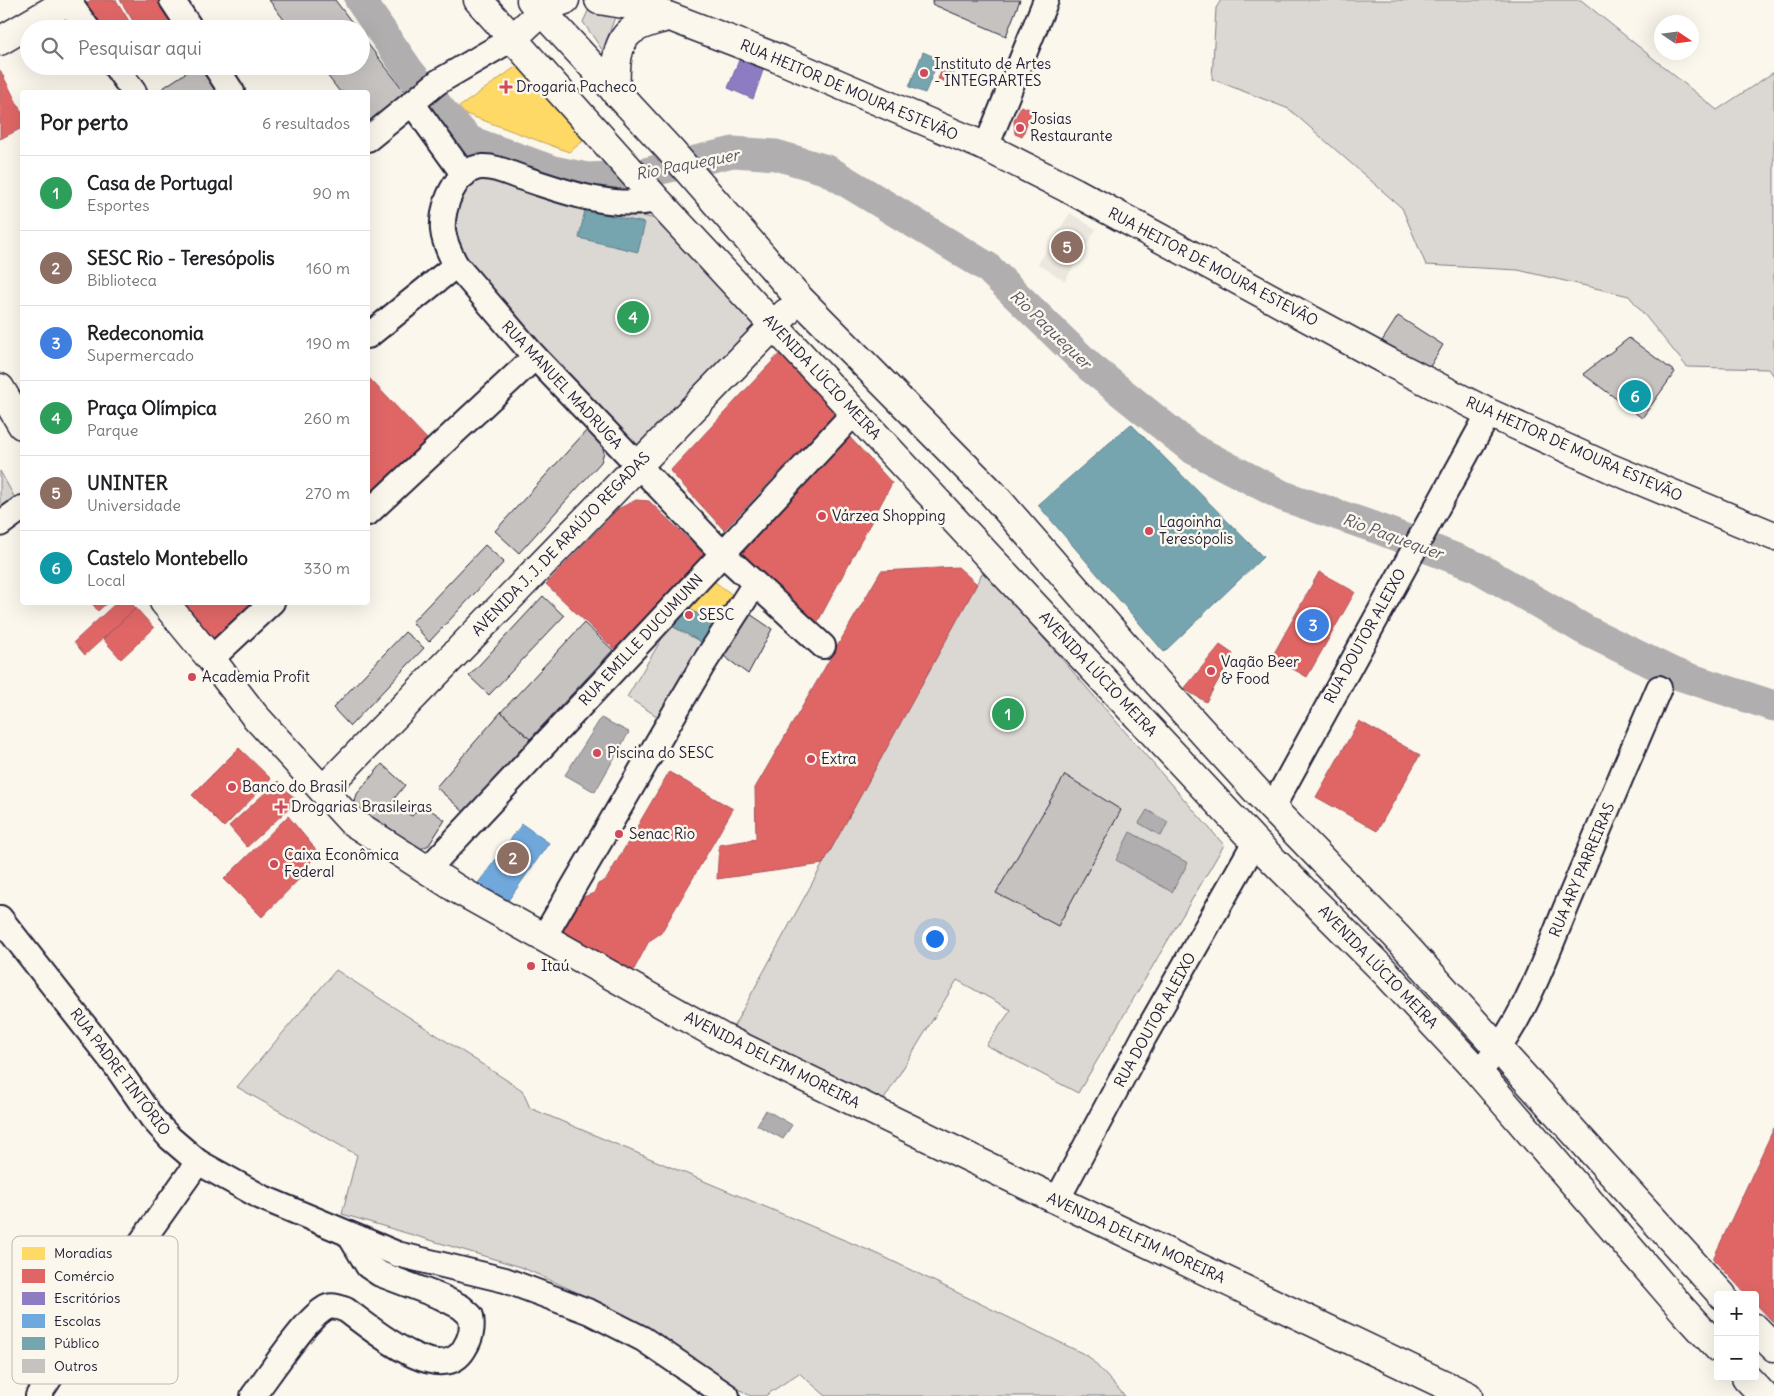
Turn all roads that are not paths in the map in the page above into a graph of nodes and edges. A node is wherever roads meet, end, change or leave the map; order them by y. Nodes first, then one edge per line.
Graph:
1 (172, 0) edge
2 (478, 0) edge
3 (599, 0) edge
4 (1046, 0) edge
5 (69, 1) edge
6 (551, 3) edge
7 (651, 8) edge
8 (36, 20) edge
9 (82, 20) edge
10 (185, 20) edge
11 (20, 29) edge
12 (512, 39) junction
13 (0, 41) edge
14 (122, 75) edge
15 (221, 75) edge
16 (133, 90) edge
17 (231, 90) edge
18 (616, 93) junction
19 (414, 101) junction
20 (370, 137) edge
21 (986, 147) junction
22 (464, 175) junction
23 (652, 194) junction
24 (456, 266) junction
25 (800, 299) junction
26 (773, 326) junction
27 (370, 334) edge
28 (535, 357) junction
29 (0, 388) edge
30 (855, 412) junction
31 (1489, 413) junction
32 (20, 417) edge
33 (637, 464) junction
34 (20, 509) edge
35 (370, 511) edge
36 (0, 524) edge
37 (1774, 536) edge
38 (722, 553) junction
39 (754, 584) junction
40 (167, 605) edge
41 (269, 605) edge
42 (823, 646) dead end
43 (212, 659) junction
44 (1659, 688) dead end
45 (323, 790) junction
46 (1272, 808) junction
47 (1255, 842) junction
48 (427, 870) junction
49 (0, 918) edge
50 (544, 937) junction
51 (1498, 1049) junction
52 (1478, 1072) junction
53 (198, 1162) junction
54 (1057, 1200) junction
55 (146, 1236) edge
56 (350, 1236) junction
57 (1715, 1288) edge
58 (1683, 1310) junction
59 (1759, 1332) edge
60 (1714, 1344) edge
61 (1774, 1347) edge
62 (1750, 1381) edge
63 (46, 1384) edge
64 (257, 1395) edge
65 (38, 1396) edge
66 (727, 1396) edge
67 (1468, 1396) edge
68 (1764, 1396) edge

1 - 10 street
2 - 12 main road, AVENIDA LÚCIO MEIRA
3 - 7 main road, RUA HEITOR DE MOURA ESTEVÃO
4 - 21 street
5 - 8 main road
5 - 9 street
6 - 12 main road
6 - 18 main road
7 - 18 main road
7 - 21 main road, RUA HEITOR DE MOURA ESTEVÃO
11 - 13 main road
12 - 19 street
12 - 23 main road, AVENIDA LÚCIO MEIRA
14 - 16 street
15 - 17 street
18 - 25 main road
19 - 20 street
19 - 22 street
21 - 31 main road, RUA HEITOR DE MOURA ESTEVÃO
22 - 23 street
22 - 24 street, RUA MANUEL MADRUGA
23 - 26 main road, AVENIDA LÚCIO MEIRA
24 - 27 street
24 - 28 street, RUA MANUEL MADRUGA
25 - 26 main road, AVENIDA J. J. DE ARAÚJO REGADAS
25 - 46 main road
26 - 30 main road, AVENIDA LÚCIO MEIRA
26 - 33 main road, AVENIDA J. J. DE ARAÚJO REGADAS
28 - 33 street, RUA MANUEL MADRUGA
28 - 35 street
29 - 32 main road
30 - 38 street, RUA EMILLE DUCUMUNN
30 - 47 main road, AVENIDA LÚCIO MEIRA
31 - 37 main road, RUA HEITOR DE MOURA ESTEVÃO
31 - 46 street, RUA DOUTOR ALEIXO
33 - 38 street, RUA MANUEL MADRUGA
33 - 45 main road, AVENIDA J. J. DE ARAÚJO REGADAS
34 - 36 street
38 - 39 street, RUA MANUEL MADRUGA
38 - 48 street, RUA EMILLE DUCUMUNN
39 - 42 street, RUA MANUEL MADRUGA
39 - 50 street
40 - 43 main road, AVENIDA DELFIM MOREIRA
41 - 43 street
43 - 45 main road, AVENIDA DELFIM MOREIRA
44 - 51 street, RUA ARY PARREIRAS
45 - 48 main road, AVENIDA DELFIM MOREIRA
46 - 51 main road
47 - 52 main road, AVENIDA LÚCIO MEIRA
47 - 54 street, RUA DOUTOR ALEIXO
48 - 50 main road, AVENIDA DELFIM MOREIRA
49 - 53 street, RUA PADRE TINTÓRIO
50 - 54 main road, AVENIDA DELFIM MOREIRA
51 - 52 street, RUA ARY PARREIRAS
51 - 57 main road
52 - 58 main road, AVENIDA LÚCIO MEIRA
53 - 55 street
53 - 56 street, RUA PADRE TINTÓRIO
54 - 67 main road, AVENIDA DELFIM MOREIRA
56 - 64 street
56 - 66 street, RUA PADRE TINTÓRIO
57 - 58 main road
58 - 60 main road, AVENIDA LÚCIO MEIRA
59 - 61 main road
62 - 68 main road
63 - 65 street

